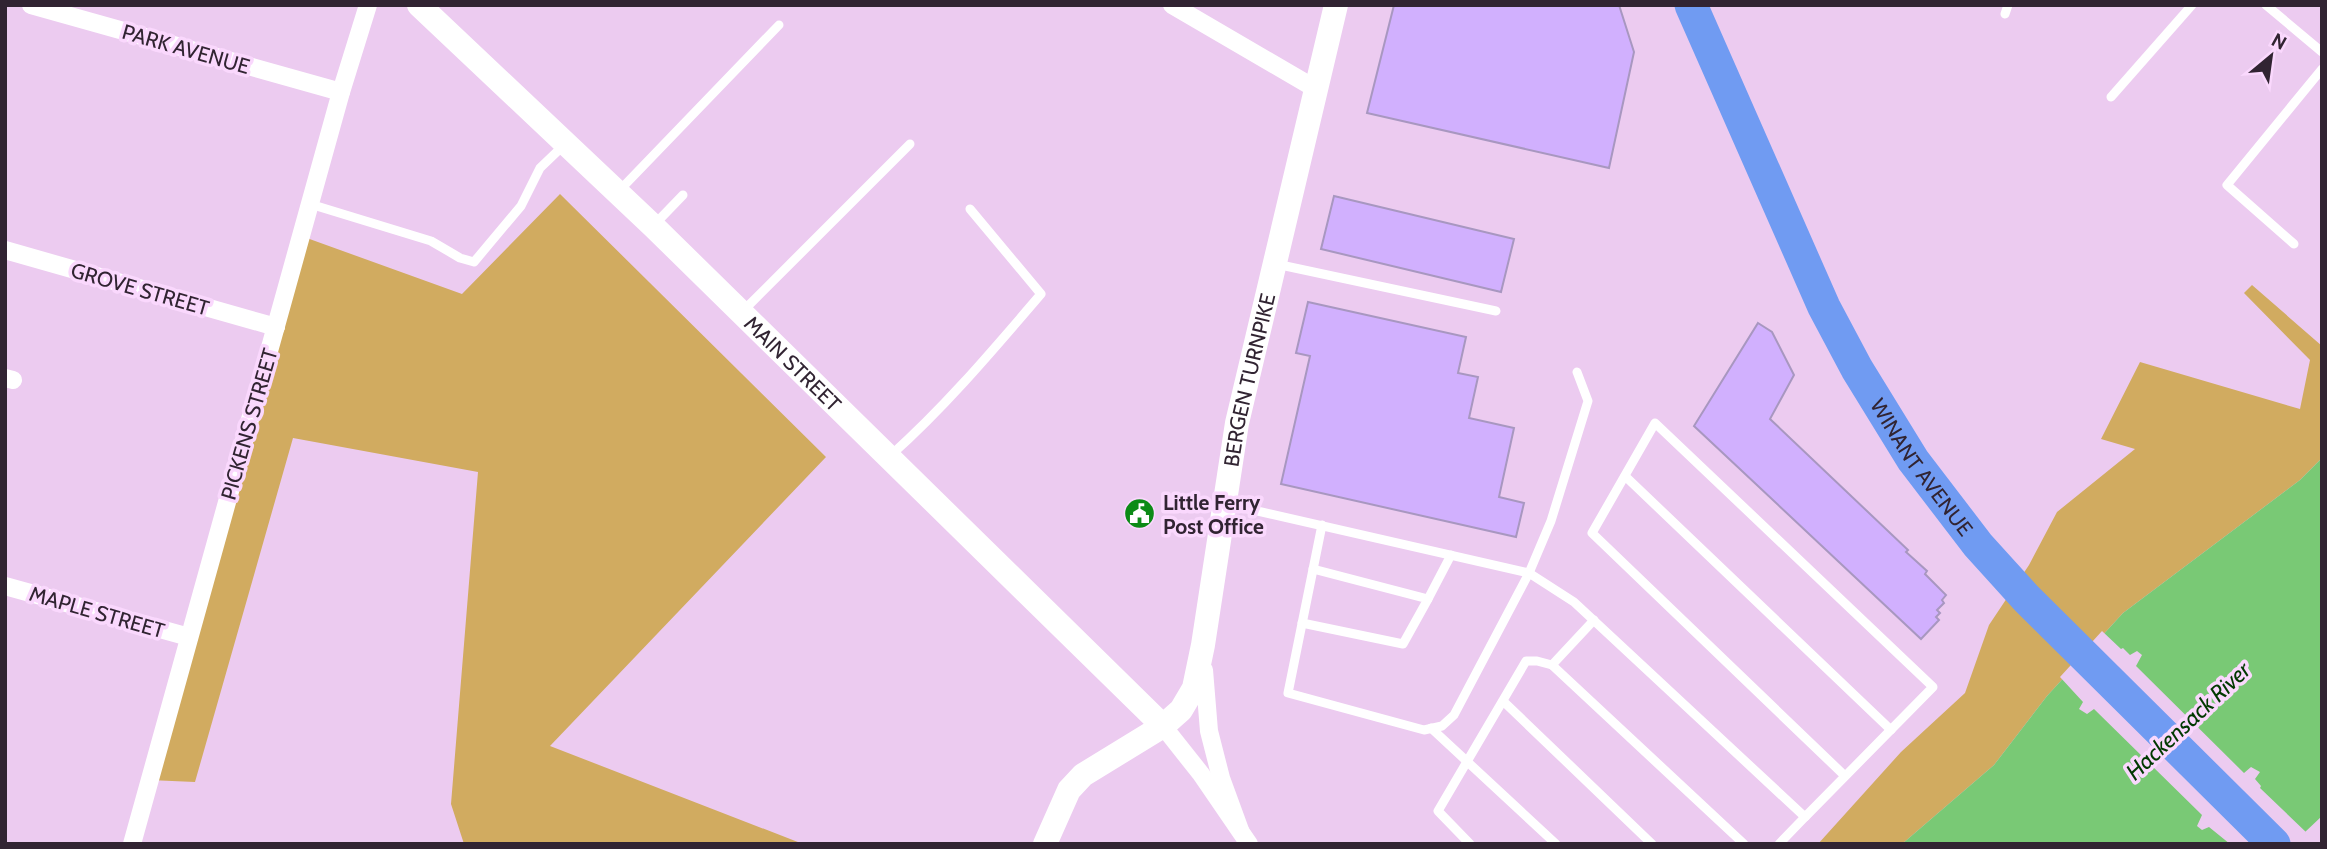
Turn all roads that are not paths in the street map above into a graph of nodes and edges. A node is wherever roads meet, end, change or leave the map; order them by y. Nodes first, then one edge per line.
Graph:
1 (31, 5) edge
2 (368, 5) edge
3 (419, 5) edge
4 (1172, 5) edge
5 (1691, 5) edge
6 (2192, 5) edge
7 (2266, 5) edge
8 (1336, 6) edge
9 (779, 26) dead end
10 (2322, 52) edge
11 (2322, 69) edge
12 (1316, 89) junction
13 (341, 92) junction
14 (2111, 97) dead end
15 (566, 144) junction
16 (910, 144) dead end
17 (617, 193) junction
18 (682, 195) dead end
19 (310, 204) junction
20 (970, 209) dead end
21 (653, 226) junction
22 (2294, 244) dead end
23 (5, 250) edge
24 (1274, 263) junction
25 (1496, 311) dead end
26 (741, 313) junction
27 (275, 327) junction
28 (1577, 372) dead end
29 (888, 457) junction
30 (1625, 475) junction
31 (1226, 503) junction
32 (1322, 526) junction
33 (1451, 555) junction
34 (1313, 569) junction
35 (1529, 573) junction
36 (5, 586) edge
37 (1428, 599) junction
38 (1594, 620) junction
39 (1302, 623) junction
40 (189, 638) junction
41 (1203, 645) junction
42 (1552, 665) junction
43 (1503, 701) junction
44 (1163, 726) junction
45 (1431, 728) junction
46 (1891, 730) junction
47 (1468, 762) junction
48 (1845, 776) junction
49 (1805, 817) junction
50 (1245, 837) edge
51 (132, 844) edge
52 (1045, 844) edge
53 (1470, 844) edge
54 (1556, 844) edge
55 (1652, 844) edge
56 (1744, 844) edge
57 (1779, 844) edge
58 (2274, 844) edge

1 - 13 street, PARK AVENUE
2 - 13 street, PICKENS STREET
3 - 15 street, MAIN STREET
4 - 12 street
5 - 58 highway, WINANT AVENUE
6 - 14 lane
7 - 10 lane
8 - 12 street, BERGEN TURNPIKE
9 - 17 lane
11 - 22 lane
12 - 24 street, BERGEN TURNPIKE
13 - 19 street, PICKENS STREET
15 - 17 street, MAIN STREET
15 - 19 lane
16 - 26 lane
17 - 21 street, MAIN STREET
18 - 21 lane
19 - 27 street, PICKENS STREET
20 - 29 lane
21 - 26 street, MAIN STREET
23 - 27 street, GROVE STREET
24 - 25 lane
24 - 31 street, BERGEN TURNPIKE
26 - 29 street, MAIN STREET
27 - 40 street, PICKENS STREET
28 - 35 lane
29 - 44 street, MAIN STREET
30 - 46 lane
30 - 46 lane
30 - 48 lane
31 - 32 lane
31 - 41 street, BERGEN TURNPIKE
32 - 33 lane
32 - 34 lane
33 - 35 lane
33 - 37 lane
34 - 37 lane
34 - 39 lane
35 - 38 lane
35 - 45 lane
36 - 40 street, MAPLE STREET
37 - 39 lane
38 - 42 lane
38 - 49 lane
39 - 45 lane
40 - 51 street, PICKENS STREET
41 - 44 street, BERGEN TURNPIKE
41 - 50 street
42 - 43 lane
42 - 56 lane
43 - 47 lane
43 - 55 lane
44 - 50 street
44 - 52 street, BERGEN TURNPIKE
45 - 47 lane
46 - 48 lane
47 - 53 lane
47 - 54 lane
48 - 49 lane
49 - 57 lane

